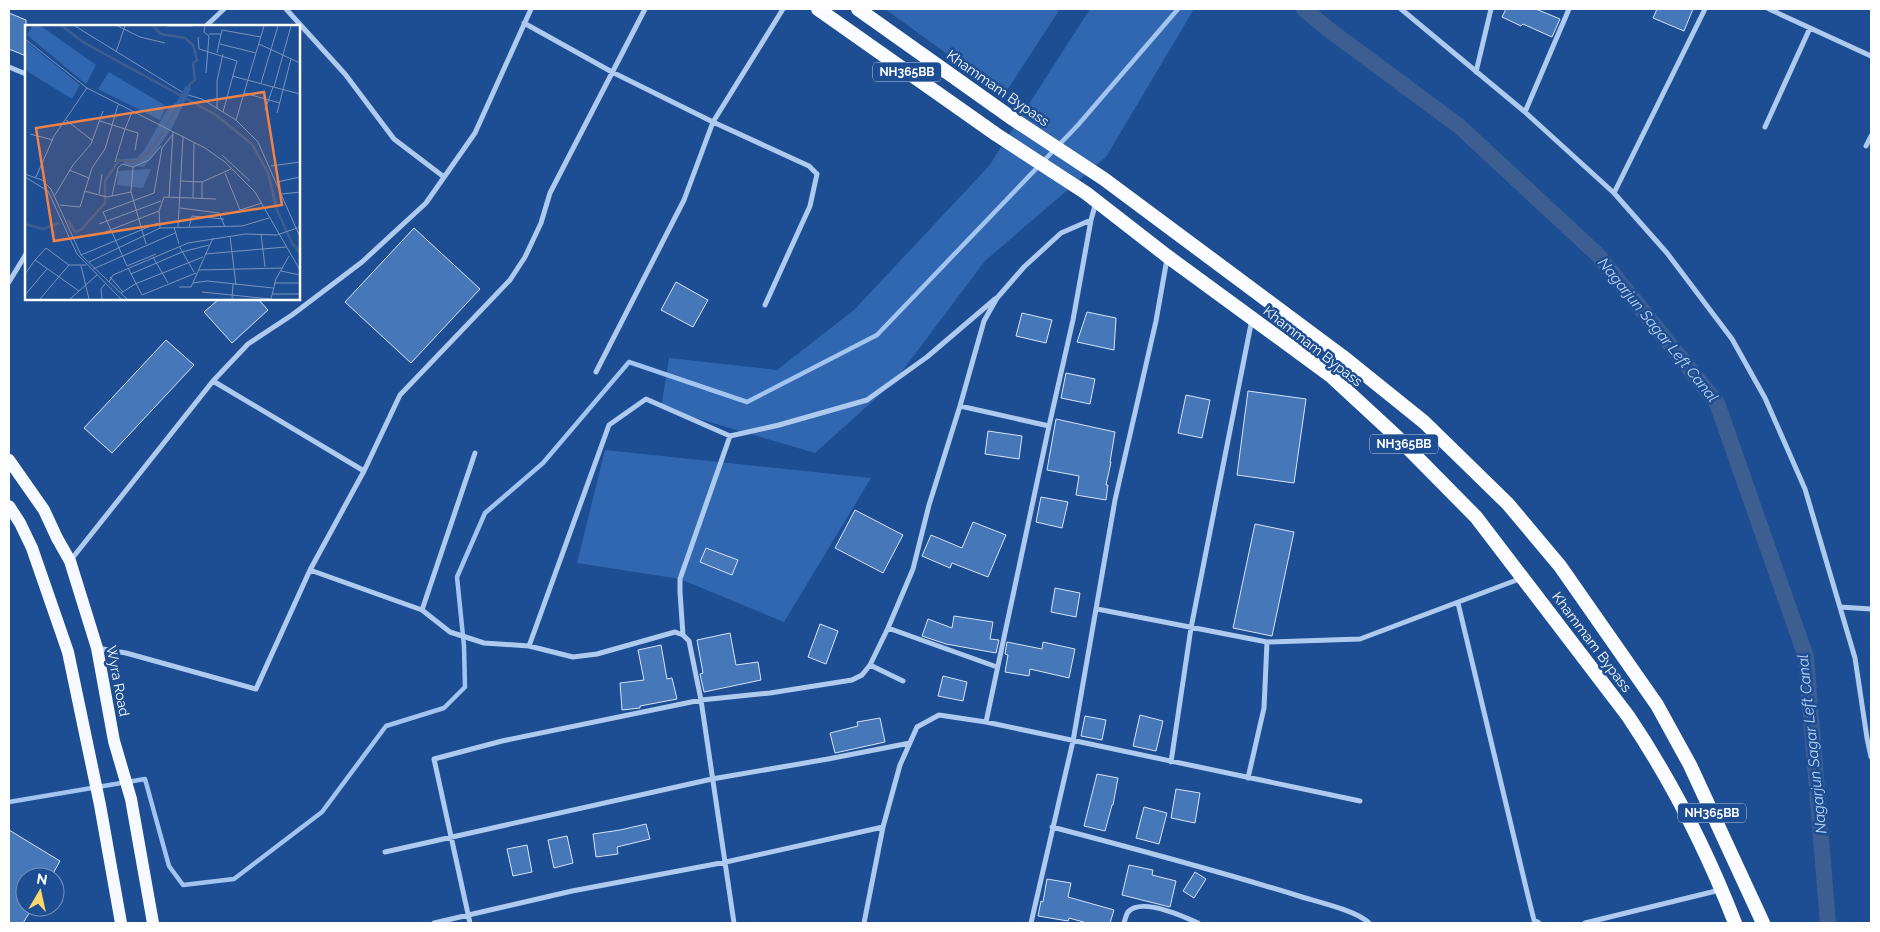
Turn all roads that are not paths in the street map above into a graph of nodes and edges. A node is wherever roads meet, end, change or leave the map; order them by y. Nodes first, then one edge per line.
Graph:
1 (224, 9) edge
2 (286, 9) edge
3 (531, 9) edge
4 (645, 9) edge
5 (783, 9) edge
6 (818, 9) edge
7 (858, 9) edge
8 (1401, 9) edge
9 (1491, 9) edge
10 (1568, 9) edge
11 (1705, 9) edge
12 (1769, 9) edge
13 (524, 23) junction
14 (207, 25) edge
15 (1810, 28) junction
16 (1871, 56) edge
17 (9, 67) edge
18 (612, 72) junction
19 (1476, 72) junction
20 (25, 74) edge
21 (1525, 112) junction
22 (713, 122) junction
23 (1765, 127) dead end
24 (1871, 136) edge
25 (1866, 146) dead end
26 (444, 177) junction
27 (1614, 193) junction
28 (1091, 196) junction
29 (1091, 220) junction
30 (25, 256) edge
31 (1167, 256) junction
32 (9, 282) edge
33 (996, 298) junction
34 (765, 305) dead end
35 (1252, 319) junction
36 (596, 372) dead end
37 (213, 381) junction
38 (960, 406) junction
39 (1049, 426) junction
40 (730, 436) junction
41 (475, 454) dead end
42 (9, 460) edge
43 (364, 471) junction
44 (9, 506) edge
45 (70, 562) junction
46 (310, 570) junction
47 (1523, 578) junction
48 (1458, 603) junction
49 (1840, 607) junction
50 (1097, 609) junction
51 (1871, 609) edge
52 (422, 610) junction
53 (888, 628) junction
54 (1191, 628) junction
55 (683, 635) junction
56 (1267, 642) junction
57 (529, 646) junction
58 (97, 648) junction
59 (870, 665) junction
60 (996, 667) junction
61 (903, 681) dead end
62 (701, 700) junction
63 (986, 722) junction
64 (1869, 738) edge
65 (1073, 741) junction
66 (910, 743) junction
67 (1871, 757) edge
68 (1171, 762) junction
69 (1248, 778) junction
70 (712, 779) junction
71 (1360, 801) dead end
72 (883, 827) junction
73 (1052, 827) junction
74 (451, 838) junction
75 (385, 852) dead end
76 (726, 862) junction
77 (1722, 890) junction
78 (468, 916) junction
79 (121, 923) edge
80 (153, 923) edge
81 (434, 923) edge
82 (470, 923) edge
83 (734, 923) edge
84 (862, 923) edge
85 (1031, 923) edge
86 (1124, 923) edge
87 (1198, 923) edge
88 (1369, 923) edge
89 (1539, 923) edge
90 (1585, 923) edge
91 (1735, 923) edge
92 (1762, 923) edge

1 - 14 street
2 - 26 street
3 - 13 street
4 - 18 street
5 - 22 street
6 - 28 highway, Khammam Bypass / NH365BB
7 - 92 highway, Khammam Bypass / NH365BB
8 - 19 street
9 - 19 street
10 - 21 street
11 - 27 street
12 - 15 street
13 - 18 street
13 - 26 street
15 - 16 street
15 - 23 street
17 - 20 street
18 - 22 street
18 - 43 street
19 - 21 street
21 - 27 street
22 - 34 street
22 - 36 street
24 - 25 street
26 - 37 street
27 - 49 street
28 - 29 street
28 - 31 highway, Khammam Bypass / NH365BB
29 - 33 street
29 - 39 street
30 - 32 street
31 - 35 highway, Khammam Bypass / NH365BB
31 - 50 street
33 - 38 street
33 - 40 street
35 - 47 highway, Khammam Bypass / NH365BB
35 - 54 street
37 - 43 street
37 - 45 street
38 - 39 street
38 - 53 street
39 - 60 street
40 - 55 street
40 - 57 street
41 - 52 street
42 - 45 main road, Wyra Road
43 - 46 street
44 - 79 main road
45 - 58 main road, Wyra Road
46 - 52 street
46 - 58 street
47 - 48 street
47 - 77 highway, Khammam Bypass / NH365BB
48 - 56 street
48 - 89 street
49 - 51 street
49 - 64 street
50 - 54 street
50 - 65 street
52 - 57 street
53 - 59 street
53 - 60 street
54 - 56 street
54 - 68 street
55 - 57 street
55 - 62 street
56 - 69 street
58 - 80 main road, Wyra Road
59 - 61 street
59 - 62 street
60 - 63 street
62 - 70 street
62 - 74 street
63 - 65 street
63 - 66 street
64 - 67 street
65 - 68 street
65 - 73 street
66 - 70 street
66 - 72 street
68 - 69 street
69 - 71 street
70 - 74 street
70 - 76 street
72 - 76 street
72 - 84 street
73 - 85 street
73 - 88 street
74 - 75 street
74 - 78 street
76 - 78 street
76 - 83 street
77 - 90 street
77 - 91 highway, Khammam Bypass / NH365BB
78 - 81 street
78 - 82 street
86 - 87 street

